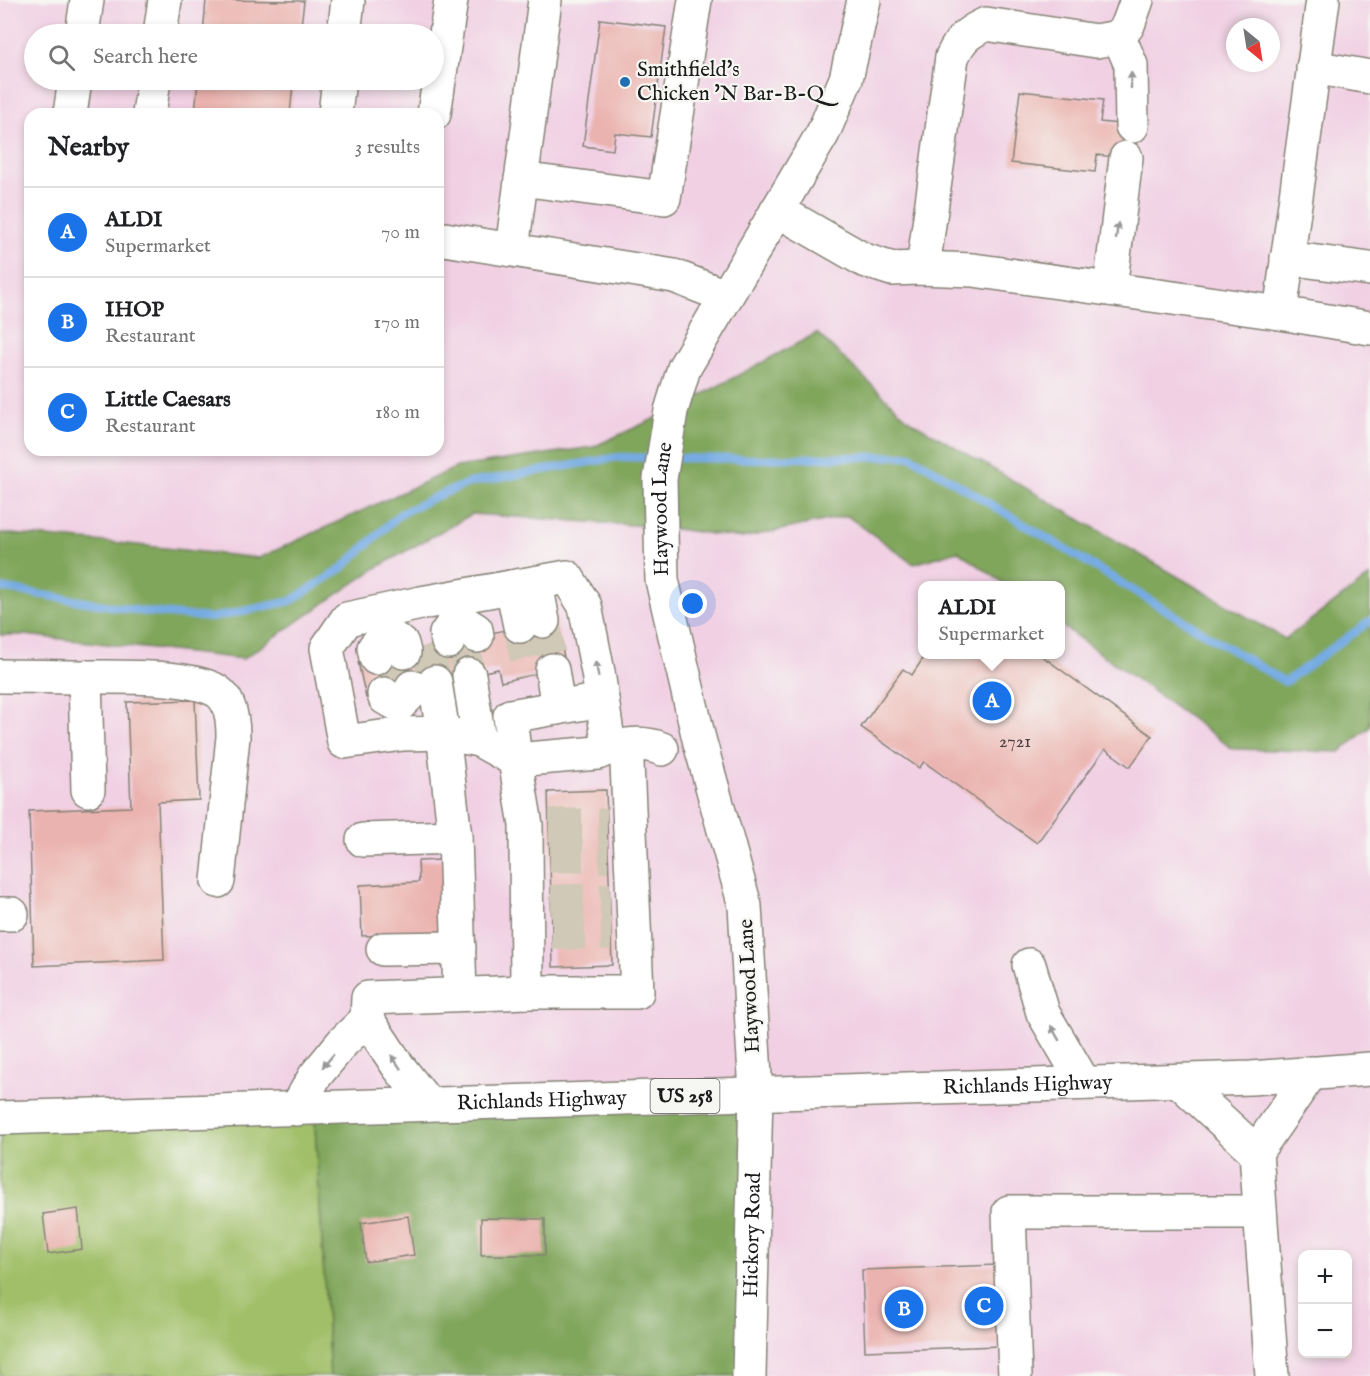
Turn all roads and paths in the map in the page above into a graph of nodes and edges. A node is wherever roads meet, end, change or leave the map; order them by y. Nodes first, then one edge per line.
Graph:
1 (87, 0) edge
2 (165, 0) edge
3 (348, 0) edge
4 (451, 0) edge
5 (545, 0) edge
6 (695, 0) edge
7 (864, 0) edge
8 (1137, 0) edge
9 (1323, 0) edge
10 (83, 24) edge
11 (161, 24) edge
12 (345, 24) edge
13 (1119, 37) junction
14 (444, 47) edge
15 (1313, 67) junction
16 (1370, 77) edge
17 (74, 90) edge
18 (153, 90) edge
19 (438, 90) edge
20 (71, 108) edge
21 (150, 108) edge
22 (435, 108) edge
23 (1132, 126) dead end
24 (1126, 158) dead end
25 (521, 179) junction
26 (777, 210) junction
27 (444, 239) edge
28 (512, 249) junction
29 (1287, 258) junction
30 (923, 268) junction
31 (1370, 269) edge
32 (1110, 289) junction
33 (725, 296) junction
34 (1280, 313) junction
35 (1370, 328) edge
36 (538, 582) junction
37 (531, 624) tunnel mouth
38 (541, 673) tunnel mouth
39 (0, 676) edge
40 (85, 677) junction
41 (431, 692) junction
42 (602, 700) junction
43 (548, 710) junction
44 (443, 733) junction
45 (699, 739) junction
46 (478, 740) junction
47 (611, 754) junction
48 (515, 760) junction
49 (88, 790) dead end
50 (455, 837) junction
51 (363, 840) dead end
52 (218, 881) dead end
53 (459, 948) junction
54 (383, 949) dead end
55 (1029, 965) dead end
56 (527, 992) junction
57 (460, 994) junction
58 (367, 1019) junction
59 (1370, 1069) edge
60 (1311, 1073) junction
61 (1179, 1081) junction
62 (1084, 1083) junction
63 (756, 1093) junction
64 (428, 1104) junction
65 (296, 1109) junction
66 (0, 1119) edge
67 (1256, 1152) junction
68 (1260, 1212) junction
69 (749, 1376) edge
70 (1015, 1376) edge
71 (1272, 1376) edge

1 - 10 street
2 - 11 street
3 - 12 street
4 - 14 street
5 - 25 street
6 - 25 street
7 - 26 street, Haywood Lane
8 - 13 street
9 - 15 street
23 -> 13 street
13 - 30 street
15 - 16 street
15 - 29 street
17 - 20 street
18 - 21 street
19 - 22 street
32 -> 24 street
25 - 28 street
26 - 30 street
26 - 33 street, Haywood Lane
27 - 28 street
28 - 33 street
29 - 31 street
29 - 34 street
30 - 32 street
32 - 34 street
33 - 45 street, Haywood Lane
34 - 35 street
36 - 37 street
36 - 41 street
42 -> 36 street
38 - 43 street
39 - 40 street
40 - 49 street
40 - 52 street
41 - 44 street
41 - 44 street
41 - 46 street
42 - 43 street
42 - 47 street
43 - 48 street
44 - 46 street
44 - 50 street
45 - 47 street
45 - 63 street, Haywood Lane
46 - 48 street
47 - 48 street
47 - 56 street
48 - 56 street
50 - 51 street
50 - 53 street
53 - 54 street
53 - 57 street
62 -> 55 street
56 - 57 street
57 - 58 street
64 -> 58 street
58 -> 65 street
59 - 60 street, Richlands Highway / US 258
60 - 61 street, Richlands Highway / US 258
60 - 67 street
61 - 62 street, Richlands Highway / US 258
61 - 67 street
62 - 63 street, Richlands Highway / US 258
63 - 64 street, Richlands Highway / US 258
63 - 69 street, Hickory Road
64 - 65 street, Richlands Highway / US 258
65 - 66 street, Richlands Highway / US 258
67 - 68 street
68 - 70 street
68 - 71 street

